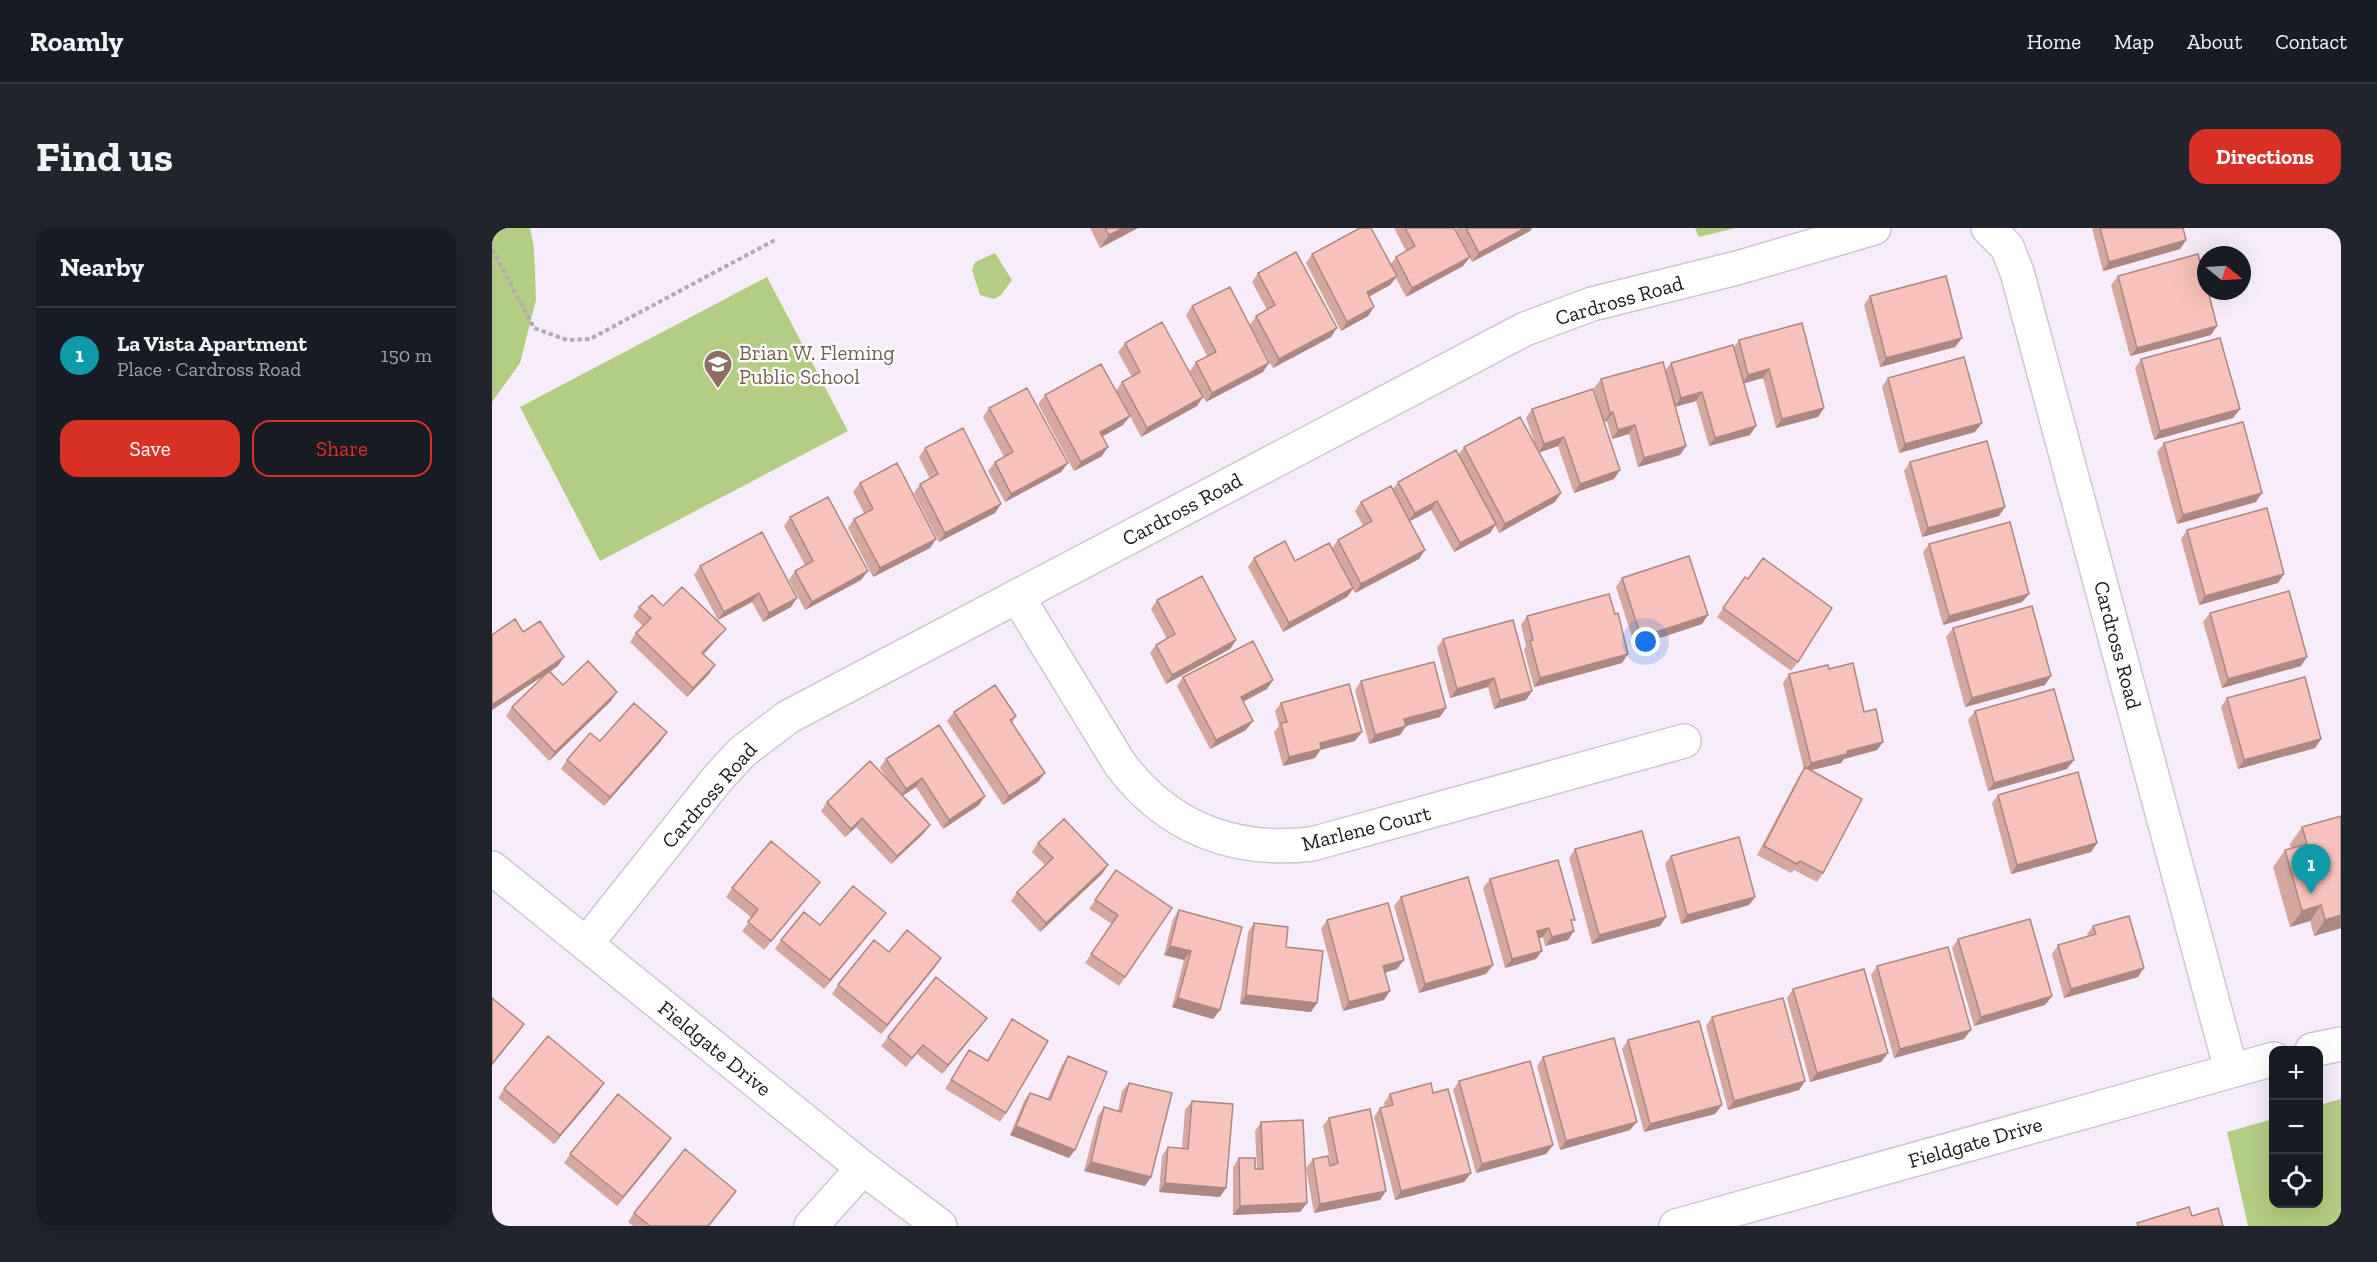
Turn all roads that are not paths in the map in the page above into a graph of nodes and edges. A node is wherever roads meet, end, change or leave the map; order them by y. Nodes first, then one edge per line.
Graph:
1 (1874, 228) edge
2 (1988, 228) edge
3 (1017, 596) junction
4 (1684, 741) dead end
5 (492, 868) edge
6 (586, 944) junction
7 (2341, 1044) edge
8 (2323, 1048) edge
9 (2269, 1060) edge
10 (2231, 1070) junction
11 (863, 1168) junction
12 (811, 1226) edge
13 (940, 1226) edge
14 (1676, 1226) edge

1 - 3 street, Cardross Road
2 - 10 street, Cardross Road
3 - 4 street, Marlene Court
3 - 6 street, Cardross Road
5 - 6 street, Fieldgate Drive
6 - 11 street, Fieldgate Drive
7 - 8 street
9 - 10 street, Fieldgate Drive
10 - 14 street, Fieldgate Drive
11 - 12 street
11 - 13 street, Fieldgate Drive

